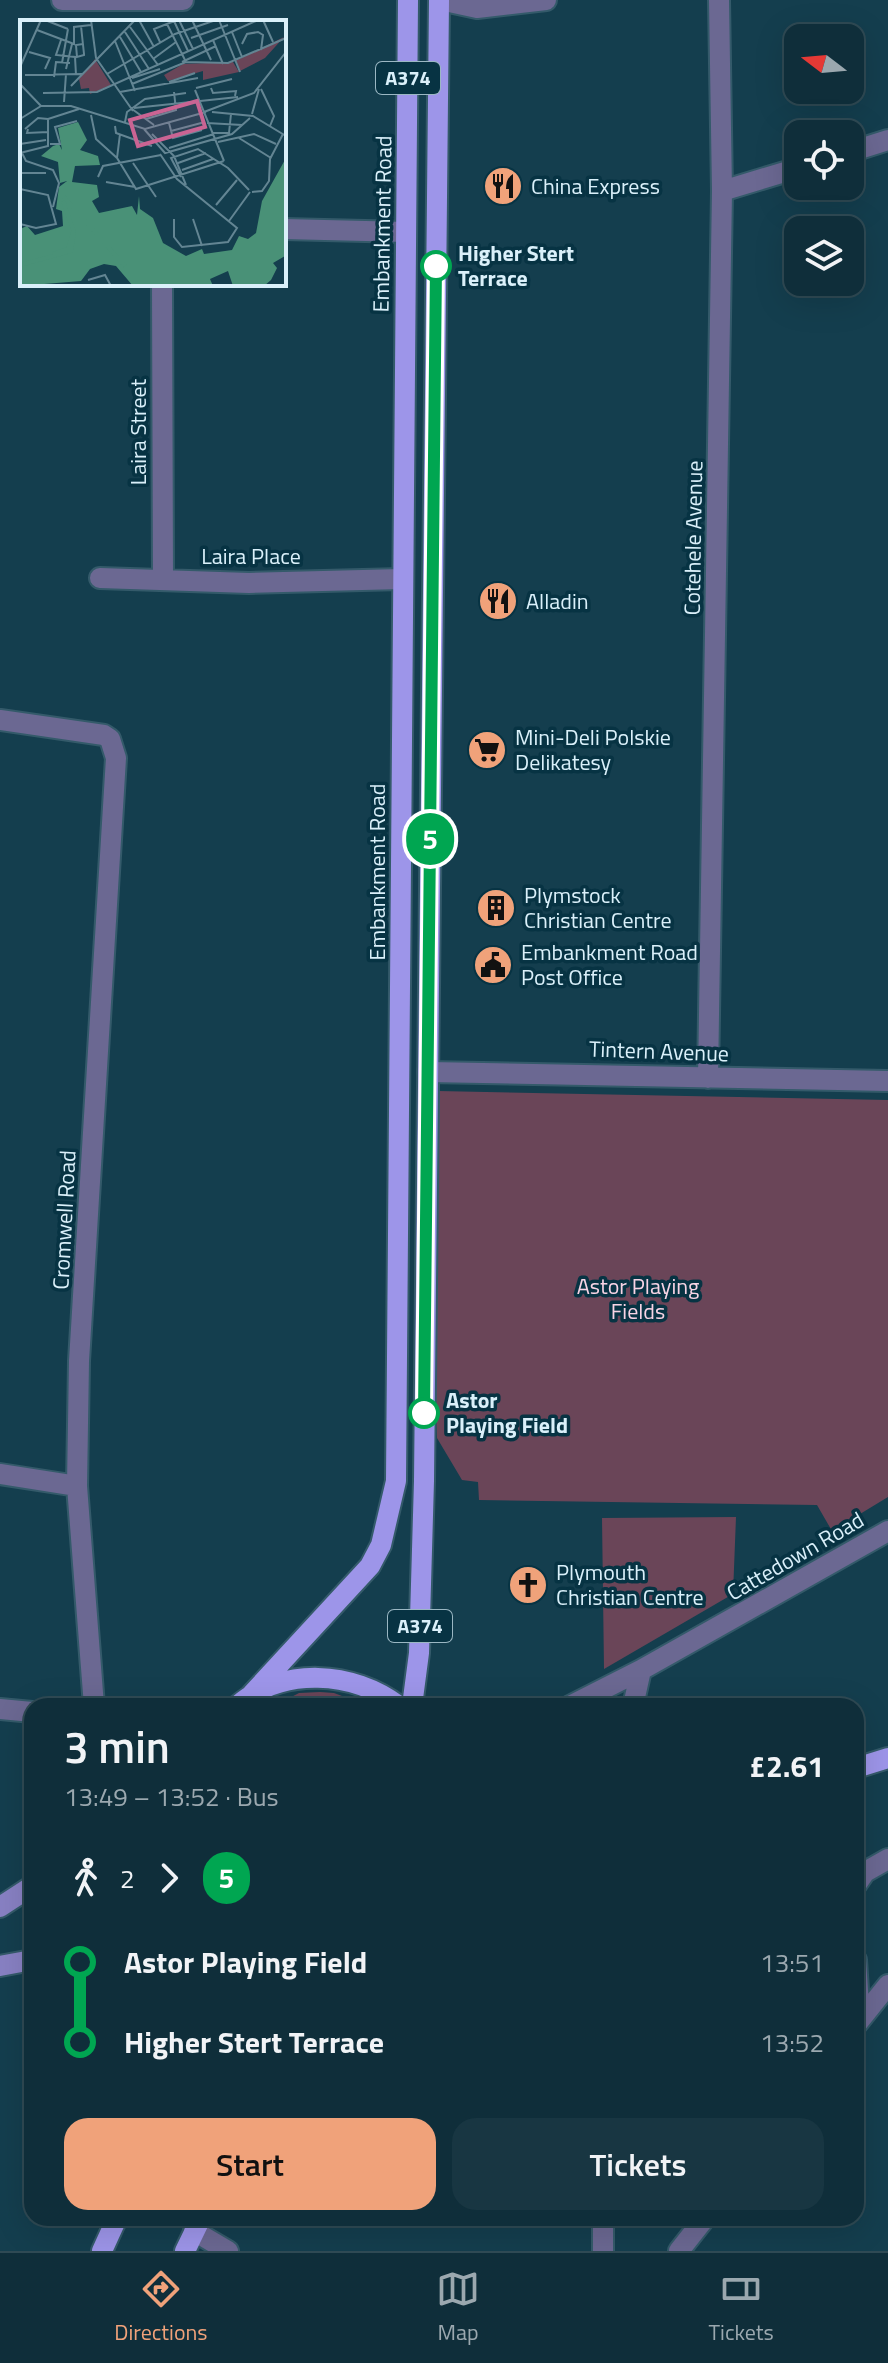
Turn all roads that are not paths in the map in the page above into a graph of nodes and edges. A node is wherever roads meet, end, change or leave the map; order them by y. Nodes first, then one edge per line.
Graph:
1 (62, 0) edge
2 (183, 0) edge
3 (408, 0) edge
4 (439, 0) edge
5 (546, 0) edge
6 (719, 0) edge
7 (87, 1) edge
8 (888, 140) edge
9 (864, 148) edge
10 (784, 172) edge
11 (722, 191) junction
12 (286, 229) edge
13 (406, 232) junction
14 (162, 286) edge
15 (100, 578) dead end
16 (402, 579) junction
17 (163, 580) junction
18 (0, 720) edge
19 (428, 1072) junction
20 (708, 1078) junction
21 (888, 1081) edge
22 (0, 1474) edge
23 (77, 1486) junction
24 (888, 1531) edge
25 (641, 1670) junction
26 (93, 1698) edge
27 (246, 1698) edge
28 (249, 1698) edge
29 (386, 1698) edge
30 (413, 1698) edge
31 (586, 1698) edge
32 (635, 1698) edge
33 (0, 1709) edge
34 (24, 1711) edge
35 (888, 1758) edge
36 (864, 1766) edge
37 (888, 1859) edge
38 (864, 1873) edge
39 (24, 1891) edge
40 (0, 1907) edge
41 (24, 1962) edge
42 (0, 1966) edge
43 (888, 1985) edge
44 (864, 2015) edge
45 (113, 2226) edge
46 (198, 2226) edge
47 (199, 2226) edge
48 (603, 2226) edge
49 (699, 2226) edge
50 (102, 2251) edge
51 (185, 2251) edge
52 (228, 2251) edge
53 (603, 2251) edge
54 (679, 2251) edge

1 - 7 street
2 - 7 street
3 - 13 main road, Embankment Road / A374
4 - 5 street
4 - 19 main road, A374
6 - 11 street, Cotehele Avenue
8 - 9 street
10 - 11 street
11 - 20 street, Cotehele Avenue
12 - 13 street
13 - 16 main road, Embankment Road / A374
14 - 17 street, Laira Street
15 - 17 street, Laira Place
16 - 17 street, Laira Place
16 - 27 main road, Embankment Road / A374
18 - 23 street, Cromwell Road
19 - 20 street, Tintern Avenue
19 - 30 main road, A374
20 - 21 street, Tintern Avenue
22 - 23 street
23 - 26 street, Cromwell Road
24 - 25 street, Cattedown Road
25 - 31 street, Cattedown Road
25 - 32 street
28 - 29 main road
33 - 34 street
35 - 36 main road
37 - 38 street
39 - 40 main road
41 - 42 main road
43 - 44 street
45 - 50 main road
46 - 51 main road
47 - 52 street
48 - 53 street
49 - 54 street

